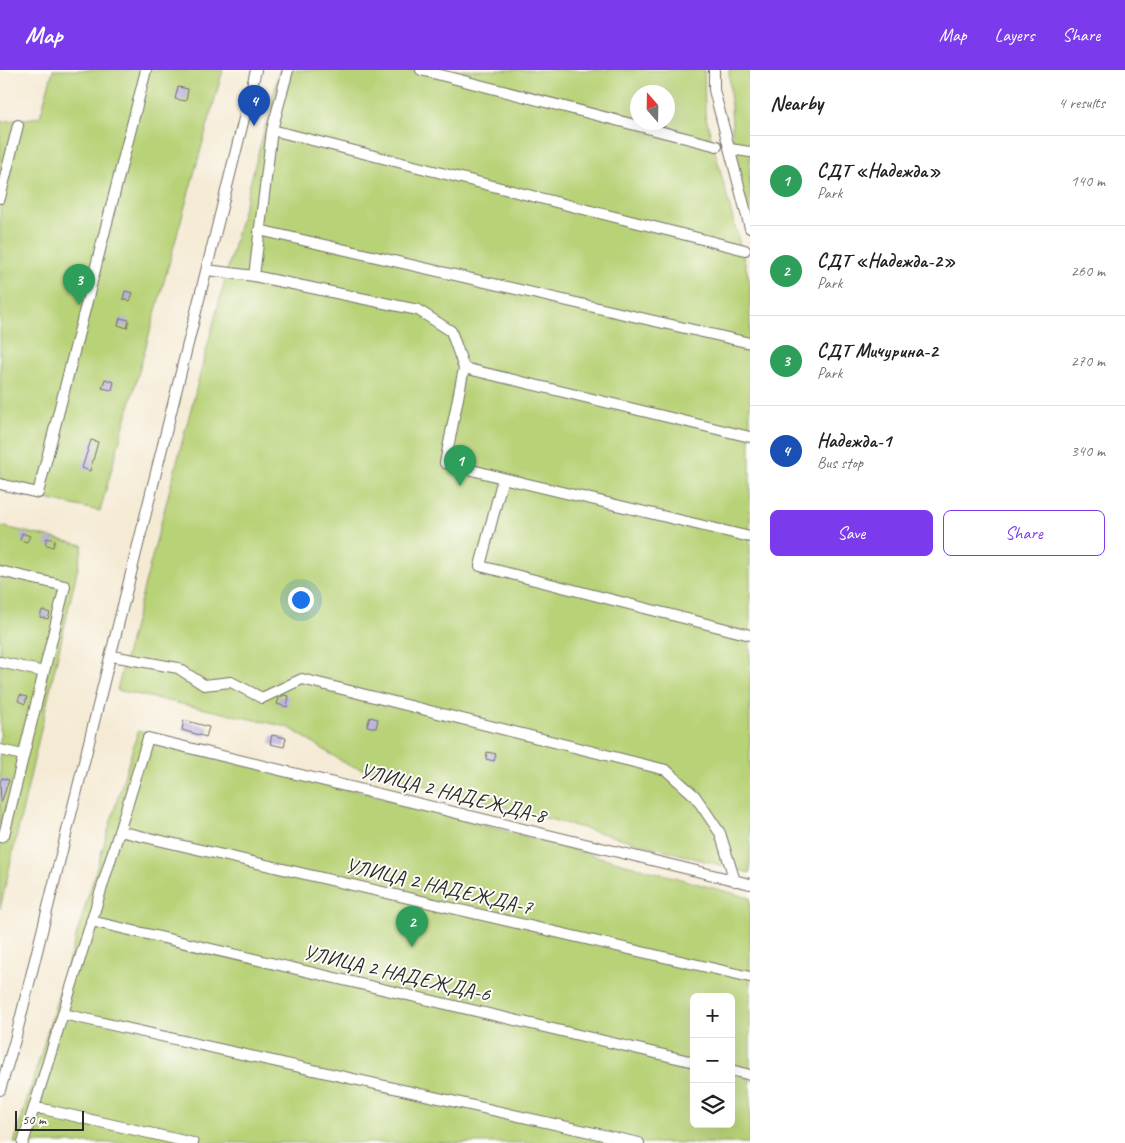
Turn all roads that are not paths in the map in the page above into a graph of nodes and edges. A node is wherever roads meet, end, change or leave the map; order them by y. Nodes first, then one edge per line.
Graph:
1 (146, 70) edge
2 (256, 70) edge
3 (288, 70) edge
4 (421, 70) edge
5 (714, 70) edge
6 (18, 125) dead end
7 (272, 130) junction
8 (717, 146) dead end
9 (730, 149) junction
10 (750, 152) edge
11 (0, 198) edge
12 (750, 228) edge
13 (259, 230) junction
14 (745, 250) dead end
15 (207, 270) junction
16 (254, 276) junction
17 (750, 343) edge
18 (464, 368) junction
19 (750, 438) edge
20 (503, 478) junction
21 (0, 484) edge
22 (750, 537) edge
23 (0, 571) edge
24 (750, 635) edge
25 (112, 656) junction
26 (0, 662) edge
27 (44, 672) junction
28 (0, 750) edge
29 (24, 755) junction
30 (119, 831) junction
31 (0, 837) edge
32 (735, 881) junction
33 (750, 884) edge
34 (91, 921) junction
35 (750, 977) edge
36 (63, 1014) junction
37 (690, 1061) edge
38 (735, 1071) edge
39 (750, 1075) edge
40 (0, 1090) edge
41 (34, 1107) junction
42 (23, 1143) edge
43 (193, 1143) edge
44 (640, 1143) edge

1 - 21 street
2 - 15 street
3 - 7 street
4 - 8 street
5 - 9 street
6 - 11 street
7 - 13 street
7 - 14 street
9 - 10 street
9 - 12 street
13 - 16 street
13 - 17 street
15 - 16 street
15 - 25 street
16 - 18 street
18 - 19 street
18 - 20 street
20 - 22 street
20 - 24 street
23 - 27 street
25 - 32 street
25 - 40 street
26 - 27 street
27 - 29 street
28 - 29 street
29 - 31 street
30 - 32 street, УЛИЦА 2 НАДЕЖДА-8
30 - 34 street
30 - 35 street, УЛИЦА 2 НАДЕЖДА-7
32 - 33 street, УЛИЦА 2 НАДЕЖДА-8
34 - 36 street
34 - 37 street, УЛИЦА 2 НАДЕЖДА-6
36 - 41 street
36 - 44 street
38 - 39 street
41 - 42 street
41 - 43 street

